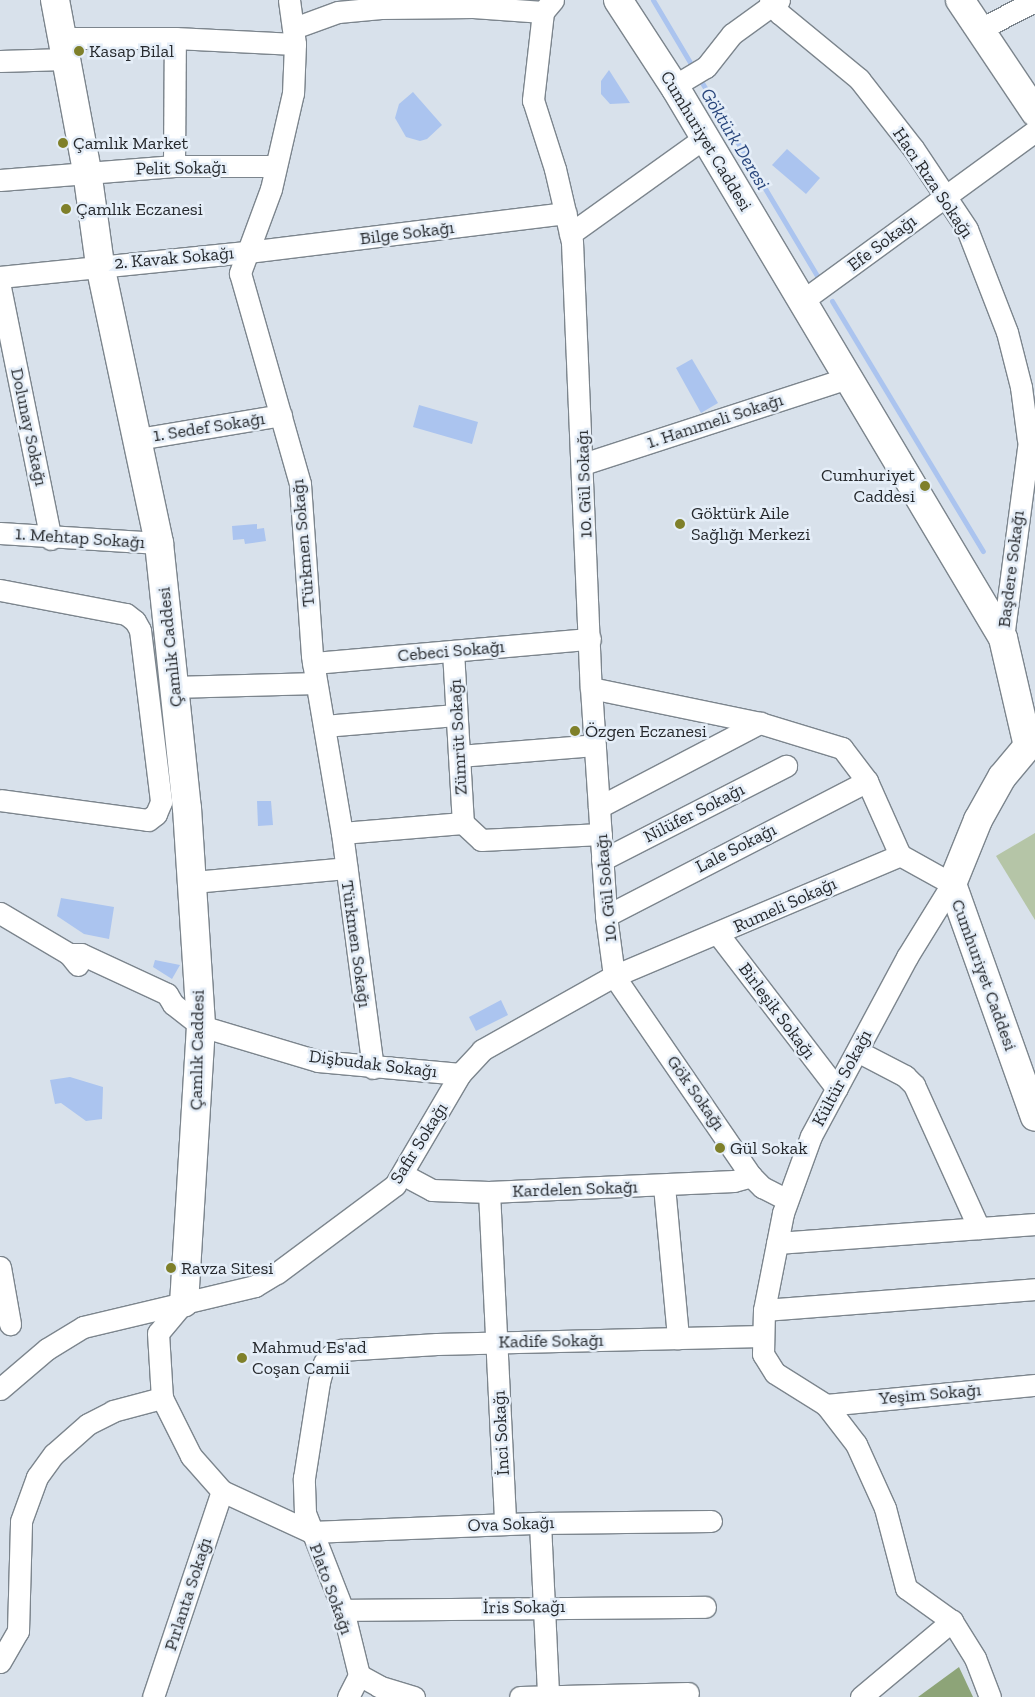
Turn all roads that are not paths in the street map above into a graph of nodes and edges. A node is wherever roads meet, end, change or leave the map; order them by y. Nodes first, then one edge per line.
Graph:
1 (55, 0) edge
2 (289, 0) edge
3 (618, 0) edge
4 (960, 0) edge
5 (774, 1) edge
6 (1035, 1) edge
7 (548, 6) edge
8 (980, 29) junction
9 (294, 36) junction
10 (175, 38) junction
11 (63, 49) junction
12 (0, 61) edge
13 (690, 77) junction
14 (1035, 112) edge
15 (1035, 132) edge
16 (704, 138) junction
17 (174, 166) junction
18 (275, 166) junction
19 (87, 172) junction
20 (0, 180) edge
21 (945, 195) junction
22 (566, 213) junction
23 (570, 234) junction
24 (248, 252) junction
25 (100, 265) junction
26 (0, 276) edge
27 (0, 287) edge
28 (802, 301) junction
29 (848, 378) junction
30 (1035, 411) edge
31 (281, 415) junction
32 (138, 438) junction
33 (1028, 440) junction
34 (583, 464) junction
35 (0, 533) edge
36 (51, 539) junction
37 (159, 543) junction
38 (0, 590) edge
39 (1003, 638) junction
40 (590, 639) junction
41 (453, 651) junction
42 (315, 673) junction
43 (174, 687) junction
44 (591, 688) junction
45 (456, 715) junction
46 (760, 723) junction
47 (324, 726) junction
48 (595, 745) junction
49 (1033, 750) edge
50 (459, 756) junction
51 (786, 766) dead end
52 (866, 781) junction
53 (0, 800) edge
54 (599, 807) junction
55 (463, 823) junction
56 (342, 832) junction
57 (601, 834) junction
58 (900, 855) junction
59 (602, 860) junction
60 (346, 868) junction
61 (193, 882) junction
62 (952, 884) junction
63 (0, 913) edge
64 (606, 916) junction
65 (718, 934) junction
66 (614, 976) junction
67 (201, 1026) junction
68 (857, 1051) junction
69 (373, 1068) junction
70 (460, 1074) junction
71 (836, 1089) junction
72 (1035, 1117) edge
73 (402, 1174) junction
74 (751, 1176) junction
75 (664, 1186) junction
76 (489, 1192) junction
77 (786, 1199) junction
78 (1035, 1224) edge
79 (979, 1228) junction
80 (777, 1243) junction
81 (0, 1266) edge
82 (1035, 1289) edge
83 (184, 1302) junction
84 (764, 1310) junction
85 (10, 1324) dead end
86 (762, 1336) junction
87 (678, 1338) junction
88 (496, 1342) junction
89 (340, 1350) joint
90 (1035, 1385) edge
91 (0, 1390) edge
92 (162, 1398) junction
93 (826, 1405) junction
94 (222, 1491) junction
95 (711, 1521) dead end
96 (540, 1523) junction
97 (504, 1524) junction
98 (311, 1532) junction
99 (542, 1607) junction
100 (705, 1607) dead end
101 (343, 1610) junction
102 (952, 1621) junction
103 (0, 1662) edge
104 (359, 1675) junction
105 (688, 1693) dead end
106 (548, 1695) junction
107 (619, 1696) edge
108 (153, 1697) edge
109 (348, 1697) edge
110 (414, 1697) edge
111 (520, 1697) edge
112 (861, 1697) edge
113 (990, 1697) edge

1 - 11 main road, Çamlık Caddesi
2 - 9 street, Türkmen Sokağı
3 - 13 main road, Cumhuriyet Caddesi
4 - 8 main road
5 - 13 street
5 - 21 street, Hacı Rıza Sokağı
6 - 8 street
7 - 9 street
7 - 22 street, 10. Gül Sokağı
8 - 14 main road
9 - 10 street
9 - 18 street, Türkmen Sokağı
10 - 11 street
10 - 17 street
11 - 12 street
11 - 19 main road, Çamlık Caddesi
13 - 16 main road, Cumhuriyet Caddesi
15 - 21 street, Efe Sokağı
16 - 23 street
16 - 28 main road, Cumhuriyet Caddesi
17 - 18 street, Pelit Sokağı
17 - 19 street, Pelit Sokağı
18 - 24 street, Türkmen Sokağı
19 - 20 street, Pelit Sokağı
19 - 25 main road, Çamlık Caddesi
21 - 28 street, Efe Sokağı
21 - 33 street, Hacı Rıza Sokağı
22 - 23 street, 10. Gül Sokağı
22 - 24 street, Bilge Sokağı
23 - 34 street, 10. Gül Sokağı
24 - 25 street, 2. Kavak Sokağı
24 - 31 street, Türkmen Sokağı
25 - 26 street, 2. Kavak Sokağı
25 - 32 main road, Çamlık Caddesi
27 - 36 street, Dolunay Sokağı
28 - 29 main road, Cumhuriyet Caddesi
29 - 34 street, 1. Hanımeli Sokağı
29 - 39 main road, Cumhuriyet Caddesi
30 - 33 street, Başdere Sokağı
31 - 32 street, 1. Sedef Sokağı
31 - 42 street, Türkmen Sokağı
32 - 37 main road, Çamlık Caddesi
33 - 39 street, Başdere Sokağı
34 - 40 street, 10. Gül Sokağı
35 - 36 street, 1. Mehtap Sokağı
36 - 37 street, 1. Mehtap Sokağı
37 - 43 main road, Çamlık Caddesi
38 - 53 street
39 - 49 main road, Cumhuriyet Caddesi
40 - 41 street, Cebeci Sokağı
40 - 44 street, 10. Gül Sokağı
41 - 42 street, Cebeci Sokağı
41 - 45 street, Zümrüt Sokağı
42 - 43 street, Cebeci Sokağı
42 - 47 street, Türkmen Sokağı
43 - 61 main road, Çamlık Caddesi
44 - 46 street
44 - 48 street, 10. Gül Sokağı
45 - 47 street
45 - 50 street, Zümrüt Sokağı
46 - 52 street
46 - 54 street
47 - 56 street, Türkmen Sokağı
48 - 50 street
48 - 54 street, 10. Gül Sokağı
49 - 62 main road, Cumhuriyet Caddesi
50 - 55 street, Zümrüt Sokağı
51 - 59 street, Nilüfer Sokağı
52 - 58 street
52 - 64 street, Lale Sokağı
54 - 57 street, 10. Gül Sokağı
55 - 56 street
55 - 57 street
56 - 60 street, Türkmen Sokağı
57 - 59 street, 10. Gül Sokağı
58 - 62 street
58 - 65 street, Rumeli Sokağı
59 - 64 street, 10. Gül Sokağı
60 - 61 street
60 - 69 street, Türkmen Sokağı
61 - 67 main road, Çamlık Caddesi
62 - 68 street, Kültür Sokağı
62 - 72 main road, Cumhuriyet Caddesi
63 - 67 street
64 - 66 street, 10. Gül Sokağı
65 - 66 street, Rumeli Sokağı
65 - 71 street, Birleşik Sokağı
66 - 70 street, Safir Sokağı
66 - 74 street, Gök Sokağı
67 - 69 street, Dişbudak Sokağı
67 - 83 main road, Çamlık Caddesi
68 - 71 street, Kültür Sokağı
68 - 79 street
69 - 70 street, Dişbudak Sokağı
70 - 73 street, Safir Sokağı
71 - 77 street, Kültür Sokağı
73 - 76 street, Kardelen Sokağı
73 - 83 street, Safir Sokağı
74 - 75 street, Kardelen Sokağı
74 - 77 street, Gök Sokağı
75 - 76 street, Kardelen Sokağı
75 - 87 street
76 - 88 street, İnci Sokağı
77 - 80 street, Kültür Sokağı
78 - 79 street
79 - 80 street
80 - 84 street, Kültür Sokağı
81 - 85 street
82 - 84 street
83 - 91 street, Safir Sokağı
83 - 92 street
84 - 86 street, Kültür Sokağı
86 - 87 street, Kadife Sokağı
86 - 93 street, Kültür Sokağı
87 - 88 street, Kadife Sokağı
88 - 89 street, Kadife Sokağı
88 - 97 street, İnci Sokağı
89 - 98 street, Plato Sokağı
90 - 93 street, Yeşim Sokağı
92 - 94 street
92 - 103 street
93 - 102 street
94 - 98 street
94 - 108 street, Pırlanta Sokağı
95 - 96 street, Ova Sokağı
96 - 97 street, Ova Sokağı
96 - 99 street
97 - 98 street, Ova Sokağı
98 - 101 street, Plato Sokağı
99 - 100 street, İris Sokağı
99 - 101 street, İris Sokağı
99 - 106 street
101 - 104 street, Plato Sokağı
102 - 112 street
102 - 113 street
104 - 109 street
104 - 110 street
105 - 107 street
106 - 107 street
106 - 111 street

